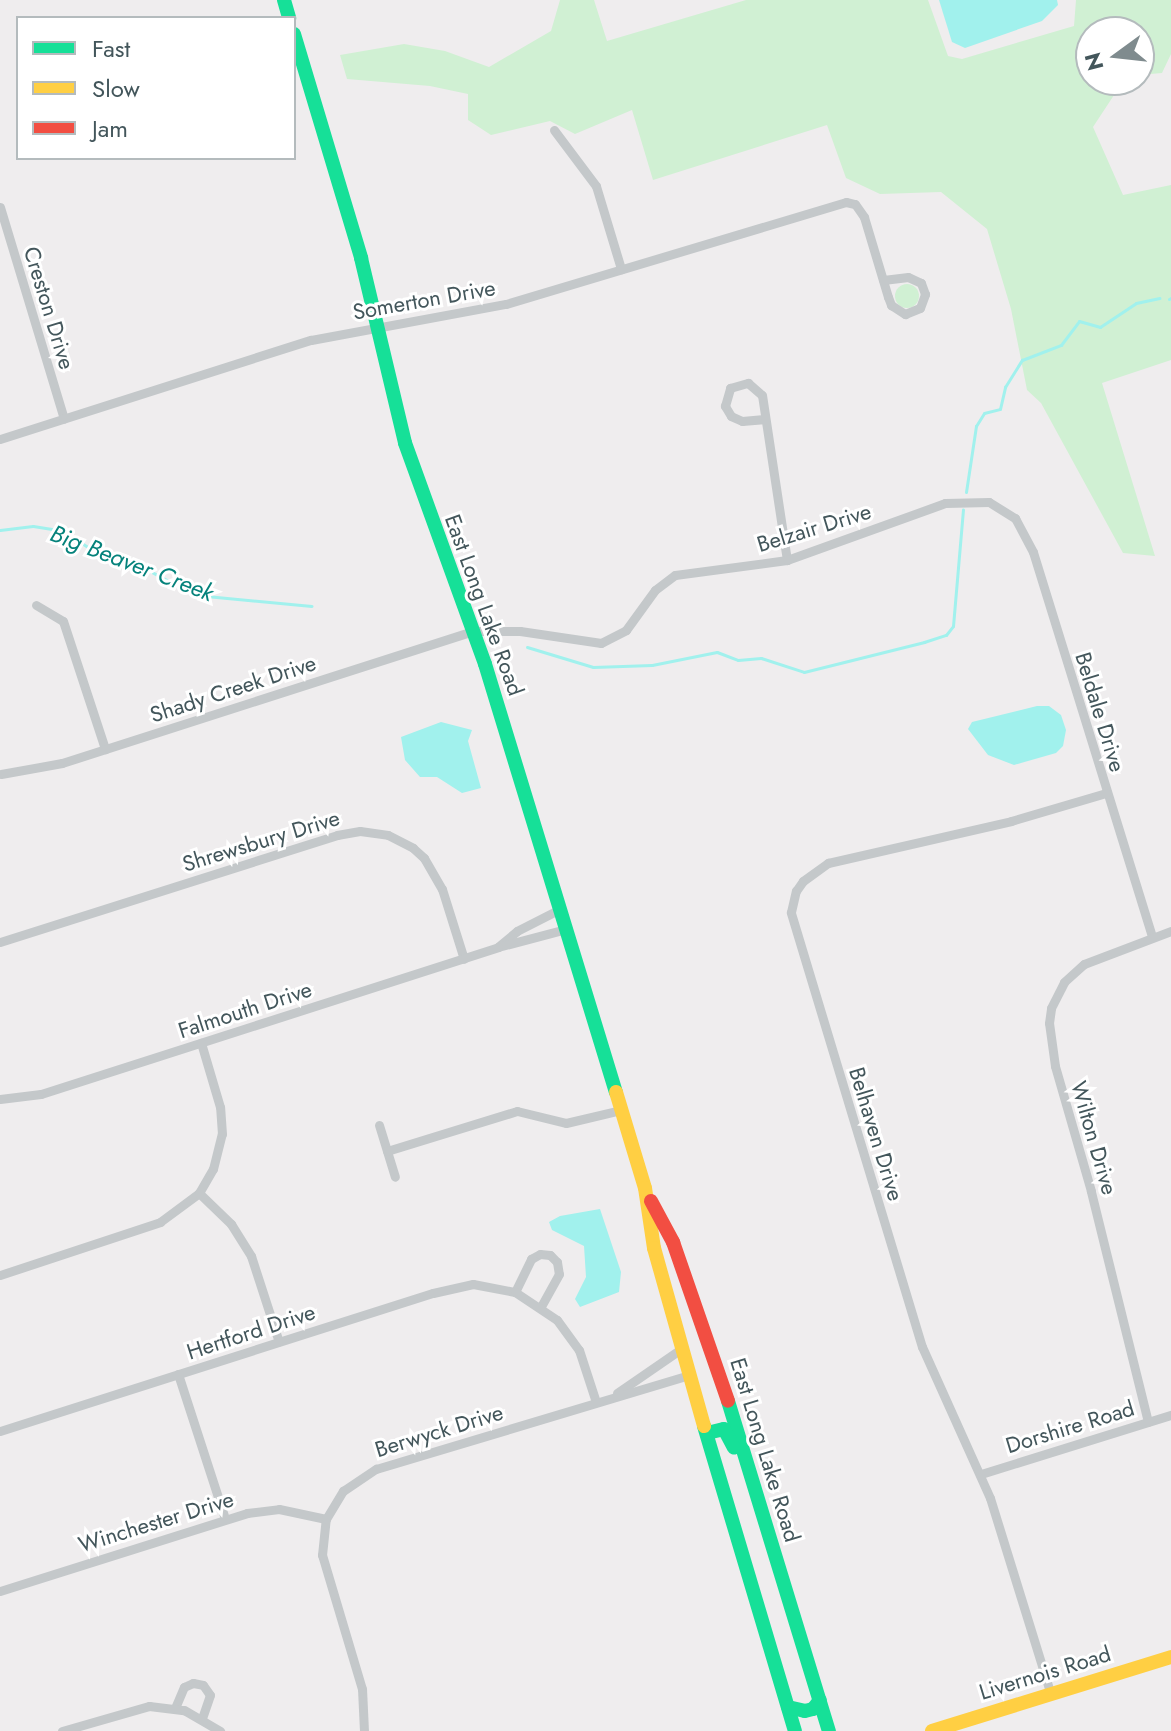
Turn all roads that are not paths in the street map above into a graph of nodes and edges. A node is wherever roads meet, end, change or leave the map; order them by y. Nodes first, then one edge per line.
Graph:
1 (296, 41) edge
2 (554, 130) dead end
3 (0, 207) edge
4 (621, 269) junction
5 (883, 280) junction
6 (377, 327) junction
7 (64, 419) junction
8 (765, 419) junction
9 (0, 439) edge
10 (1000, 506) joint
11 (787, 560) junction
12 (36, 605) dead end
13 (474, 631) junction
14 (105, 749) junction
15 (1, 774) edge
16 (1106, 793) junction
17 (560, 909) junction
18 (566, 929) junction
19 (1171, 931) edge
20 (1152, 937) junction
21 (0, 942) edge
22 (498, 947) junction
23 (464, 959) junction
24 (201, 1043) junction
25 (0, 1099) edge
26 (621, 1110) junction
27 (379, 1125) dead end
28 (387, 1151) junction
29 (395, 1177) dead end
30 (645, 1188) junction
31 (199, 1193) junction
32 (0, 1275) edge
33 (515, 1292) junction
34 (541, 1306) junction
35 (670, 1306) junction
36 (279, 1342) junction
37 (681, 1349) junction
38 (178, 1374) junction
39 (689, 1375) junction
40 (722, 1380) junction
41 (608, 1398) junction
42 (596, 1402) junction
43 (1171, 1415) edge
44 (1148, 1422) junction
45 (0, 1431) edge
46 (707, 1433) junction
47 (981, 1474) junction
48 (225, 1519) junction
49 (326, 1519) junction
50 (0, 1591) edge
51 (798, 1629) junction
52 (1171, 1657) edge
53 (1051, 1695) junction
54 (820, 1700) junction
55 (788, 1707) junction
56 (175, 1708) junction
57 (202, 1718) junction
58 (62, 1731) edge
59 (220, 1731) edge
60 (364, 1731) edge
61 (795, 1731) edge
62 (829, 1731) edge
63 (932, 1731) edge

1 - 6 main road, East Long Lake Road
2 - 4 street
3 - 7 street, Creston Drive
4 - 5 street, Somerton Drive
4 - 6 street, Somerton Drive
5 - 5 street
6 - 7 street, Somerton Drive
6 - 13 main road, East Long Lake Road
7 - 9 street, Somerton Drive
8 - 8 street
8 - 11 street
10 - 11 street, Belzair Drive
10 - 16 street, Beldale Drive
11 - 13 street, Belzair Drive
12 - 14 street
13 - 14 street, Shady Creek Drive
13 - 17 main road, East Long Lake Road
14 - 15 street, Shady Creek Drive
16 - 20 street, Beldale Drive
16 - 47 street, Belhaven Drive
17 - 18 main road, East Long Lake Road
17 - 22 street, Falmouth Drive
18 - 22 street, Falmouth Drive
18 - 26 main road, East Long Lake Road
19 - 20 street, Wilton Drive
20 - 44 street, Wilton Drive
21 - 23 street, Shrewsbury Drive
22 - 23 street, Falmouth Drive
23 - 24 street, Falmouth Drive
24 - 25 street, Falmouth Drive
24 - 31 street
26 - 28 street
26 - 30 main road, East Long Lake Road
27 - 28 street
28 - 29 street
30 - 35 main road, East Long Lake Road
30 - 40 main road, East Long Lake Road
31 - 32 street
31 - 36 street
33 - 34 street, Hertford Drive
33 - 34 street
33 - 36 street, Hertford Drive
34 - 42 street, Hertford Drive
35 - 37 main road, East Long Lake Road
35 - 40 main road
36 - 38 street, Hertford Drive
37 - 39 main road, East Long Lake Road
37 - 41 street, Berwyck Drive
38 - 45 street, Hertford Drive
38 - 48 street
39 - 41 street, Berwyck Drive
39 - 46 main road, East Long Lake Road
40 - 51 main road, East Long Lake Road
41 - 42 street, Berwyck Drive
42 - 49 street, Berwyck Drive
43 - 44 street, Dorshire Road
44 - 47 street, Dorshire Road
46 - 51 main road
46 - 55 main road, East Long Lake Road
47 - 53 street, Belhaven Drive
48 - 49 street, Winchester Drive
48 - 50 street, Winchester Drive
49 - 60 street
51 - 54 main road, East Long Lake Road
52 - 53 main road, Livernois Road
53 - 63 main road, Livernois Road
54 - 55 main road
54 - 62 main road, East Long Lake Road
55 - 61 main road, East Long Lake Road
56 - 57 street
56 - 57 street
56 - 58 street
57 - 59 street

